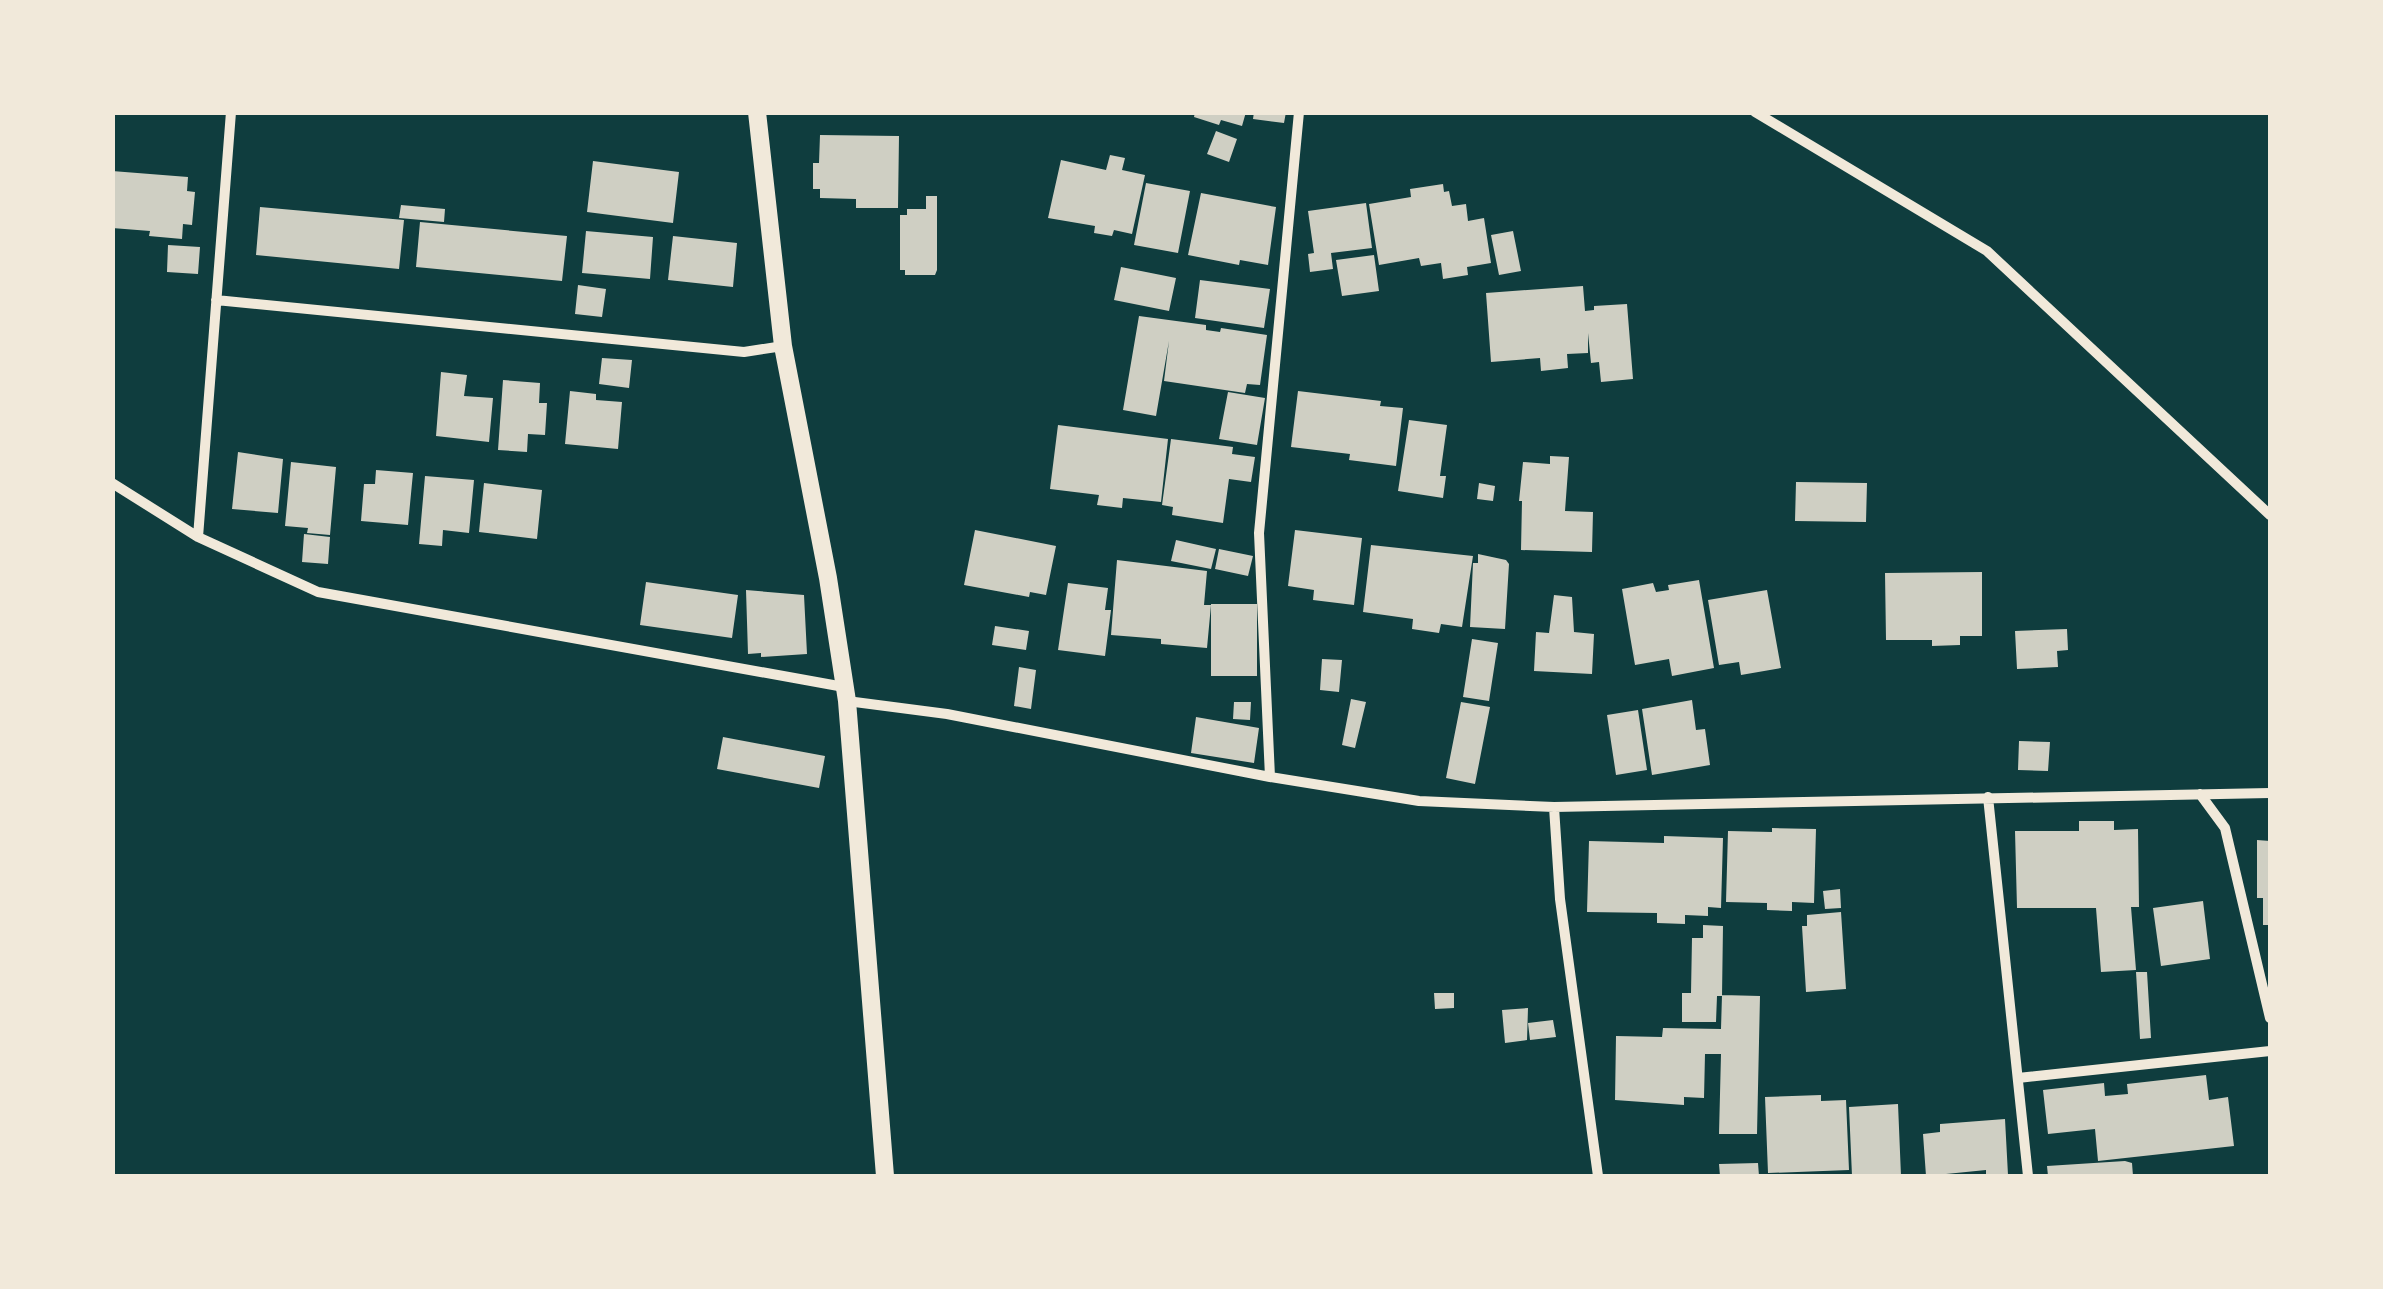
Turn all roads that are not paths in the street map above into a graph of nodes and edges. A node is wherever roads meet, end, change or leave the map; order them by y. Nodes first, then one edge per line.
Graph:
1 (231, 112) edge
2 (757, 112) edge
3 (1300, 112) edge
4 (1755, 112) edge
5 (216, 300) junction
6 (782, 346) junction
7 (112, 483) edge
8 (2270, 515) edge
9 (198, 537) junction
10 (845, 694) junction
11 (1270, 776) junction
12 (2270, 793) edge
13 (2200, 794) junction
14 (1988, 798) junction
15 (1554, 807) junction
16 (2270, 1018) edge
17 (2270, 1051) edge
18 (2018, 1078) junction
19 (885, 1176) edge
20 (1598, 1176) edge
21 (2028, 1176) edge

1 - 5 street
2 - 6 street
3 - 11 street
4 - 8 street
5 - 6 street
5 - 9 street
6 - 10 street
7 - 9 street
9 - 10 street
10 - 11 street
10 - 19 street
11 - 15 street
12 - 13 street
13 - 14 street
13 - 16 street
14 - 15 street
14 - 18 street
15 - 20 street
17 - 18 street
18 - 21 street

